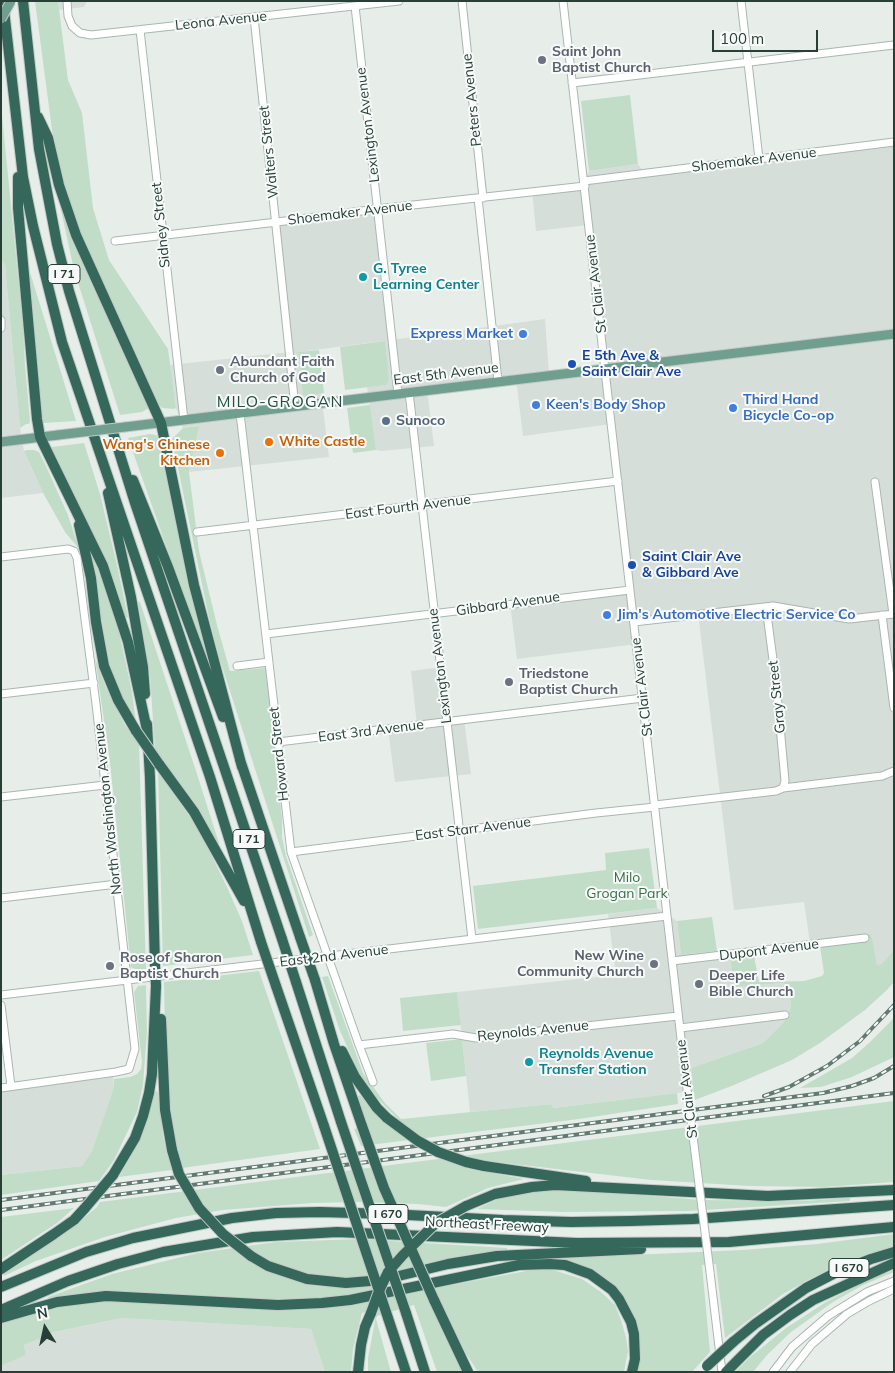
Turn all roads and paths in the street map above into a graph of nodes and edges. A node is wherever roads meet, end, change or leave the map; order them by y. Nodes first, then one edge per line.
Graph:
1 (3, 1) edge
2 (11, 1) edge
3 (23, 1) edge
4 (67, 1) edge
5 (399, 1) edge
6 (462, 1) edge
7 (563, 1) edge
8 (741, 1) edge
9 (356, 6) junction
10 (254, 17) junction
11 (1, 19) edge
12 (140, 30) junction
13 (894, 44) edge
14 (748, 62) junction
15 (572, 83) junction
16 (33, 108) junction
17 (894, 142) edge
18 (18, 147) junction
19 (759, 159) junction
20 (584, 183) junction
21 (481, 198) junction
22 (377, 208) junction
23 (277, 222) junction
24 (162, 236) junction
25 (115, 241) dead end
26 (1, 320) edge
27 (1, 328) edge
28 (894, 334) edge
29 (606, 368) junction
30 (498, 382) junction
31 (409, 392) junction
32 (398, 394) junction
33 (295, 407) junction
34 (240, 413) junction
35 (184, 420) junction
36 (161, 423) junction
37 (114, 435) junction
38 (40, 437) junction
39 (1, 442) edge
40 (96, 445) junction
41 (618, 481) junction
42 (875, 482) dead end
43 (422, 505) junction
44 (75, 510) junction
45 (253, 526) junction
46 (198, 532) dead end
47 (1, 557) edge
48 (630, 590) junction
49 (766, 606) junction
50 (434, 614) junction
51 (893, 614) edge
52 (882, 615) junction
53 (634, 622) junction
54 (266, 634) junction
55 (269, 662) junction
56 (237, 666) dead end
57 (94, 684) junction
58 (1, 694) edge
59 (643, 698) junction
60 (894, 708) edge
61 (447, 722) junction
62 (147, 730) junction
63 (278, 742) junction
64 (242, 767) junction
65 (894, 771) edge
66 (105, 785) junction
67 (783, 788) junction
68 (1, 797) edge
69 (655, 806) junction
70 (459, 831) junction
71 (291, 852) junction
72 (117, 884) junction
73 (1, 898) edge
74 (253, 915) junction
75 (667, 916) junction
76 (865, 938) dead end
77 (472, 939) junction
78 (328, 956) junction
79 (672, 961) junction
80 (127, 980) junction
81 (156, 986) junction
82 (1, 995) edge
83 (1, 1005) edge
84 (678, 1016) junction
85 (785, 1016) dead end
86 (328, 1020) junction
87 (680, 1028) junction
88 (358, 1045) junction
89 (373, 1082) dead end
90 (11, 1086) junction
91 (1, 1088) edge
92 (634, 1189) junction
93 (894, 1190) edge
94 (894, 1205) edge
95 (894, 1227) edge
96 (729, 1242) junction
97 (894, 1252) edge
98 (894, 1263) edge
99 (1, 1269) edge
100 (894, 1281) edge
101 (1, 1288) edge
102 (894, 1289) edge
103 (1, 1310) edge
104 (371, 1313) junction
105 (1, 1318) edge
106 (705, 1369) edge
107 (774, 1370) edge
108 (358, 1372) edge
109 (364, 1372) edge
110 (406, 1372) edge
111 (426, 1372) edge
112 (468, 1372) edge
113 (632, 1372) edge
114 (723, 1372) edge
115 (790, 1372) edge

1 - 18 highway, I 71
2 - 11 main road, bridge
3 - 16 highway, I 71
4 - 12 street, Leona Avenue
5 - 9 street, Leona Avenue
6 - 21 street, Peters Avenue
7 - 15 street, St Clair Avenue
8 - 14 street
9 - 10 street, Leona Avenue
9 - 22 street, Lexington Avenue
10 - 12 street, Leona Avenue
10 - 23 street, Walters Street
12 - 24 street, Sidney Street
13 - 14 street
14 - 15 street
14 - 19 street
15 - 20 street, St Clair Avenue
16 - 36 highway
16 - 37 highway, I 71
17 - 19 street, Shoemaker Avenue
18 - 38 highway
18 - 40 highway, I 71
19 - 20 street, Shoemaker Avenue
20 - 21 street, Shoemaker Avenue
20 - 29 street, St Clair Avenue
21 - 22 street, Shoemaker Avenue
21 - 30 street, Peters Avenue
22 - 23 street, Shoemaker Avenue
22 - 32 street, Lexington Avenue
23 - 24 street, Shoemaker Avenue
23 - 33 street, Walters Street
24 - 25 street, Shoemaker Avenue
24 - 35 street, Sidney Street
26 - 27 street
28 - 29 main road, East 5th Avenue
29 - 30 main road, East 5th Avenue
29 - 41 street, St Clair Avenue
30 - 31 main road, East 5th Avenue
31 - 32 main road, East 5th Avenue
31 - 43 street, Lexington Avenue
32 - 33 main road, East 5th Avenue
33 - 34 main road, East 5th Avenue
34 - 35 main road, East 5th Avenue
34 - 45 street, Howard Street
35 - 36 main road, East 5th Avenue
36 - 38 main road, East 5th Avenue, bridge
36 - 64 highway
37 - 64 highway
37 - 111 highway, I 71, bridge
38 - 39 main road, East 5th Avenue
38 - 44 highway
40 - 62 highway
40 - 74 highway, I 71
41 - 43 street, East Fourth Avenue
41 - 48 street, St Clair Avenue
42 - 51 street
43 - 45 street, East Fourth Avenue
43 - 50 street, Lexington Avenue
44 - 62 highway
44 - 74 highway, bridge
45 - 46 street, East Fourth Avenue
45 - 54 street, Howard Street
47 - 57 street, North Washington Avenue
48 - 50 street, Gibbard Avenue
48 - 53 street, St Clair Avenue
49 - 52 street
49 - 53 street
49 - 67 street, Gray Street
50 - 54 street, Gibbard Avenue
50 - 61 street, Lexington Avenue
51 - 52 street
52 - 60 street
53 - 59 street, St Clair Avenue
54 - 55 street, Howard Street
55 - 56 street
55 - 63 street, Howard Street
57 - 58 street
57 - 66 street, North Washington Avenue
59 - 61 street, East 3rd Avenue
59 - 69 street, St Clair Avenue
61 - 63 street, East 3rd Avenue
61 - 70 street, Lexington Avenue
62 - 81 highway, bridge
63 - 71 street, Howard Street
64 - 86 highway, bridge
65 - 67 street, East Starr Avenue
66 - 68 street
66 - 72 street, North Washington Avenue
67 - 69 street, East Starr Avenue
69 - 70 street, East Starr Avenue
69 - 75 street, St Clair Avenue
70 - 71 street, East Starr Avenue
70 - 77 street, Lexington Avenue
71 - 78 street, Howard Street
72 - 73 street
72 - 80 street, North Washington Avenue
74 - 110 highway, I 71, bridge
75 - 77 street, East 2nd Avenue
75 - 79 street, St Clair Avenue
76 - 79 street, Dupont Avenue
77 - 78 street, East 2nd Avenue
78 - 80 street, East 2nd Avenue
78 - 88 street, Howard Street
79 - 84 street, St Clair Avenue
80 - 82 street, East 2nd Avenue
80 - 90 street, North Washington Avenue
81 - 96 highway, bridge
81 - 99 highway, bridge
83 - 90 street
84 - 87 street, St Clair Avenue
84 - 88 street, Reynolds Avenue
85 - 87 street
86 - 92 highway, bridge
86 - 112 highway, bridge
87 - 114 street, St Clair Avenue, bridge
88 - 89 street, Howard Street
90 - 91 street
92 - 93 highway
92 - 104 highway, bridge
94 - 101 highway, Northeast Freeway / I 670
95 - 96 highway, Northeast Freeway
96 - 103 highway, Northeast Freeway
97 - 106 highway, I 670, bridge
98 - 114 highway
100 - 107 street
102 - 115 street
104 - 108 highway
104 - 109 highway
105 - 113 highway

